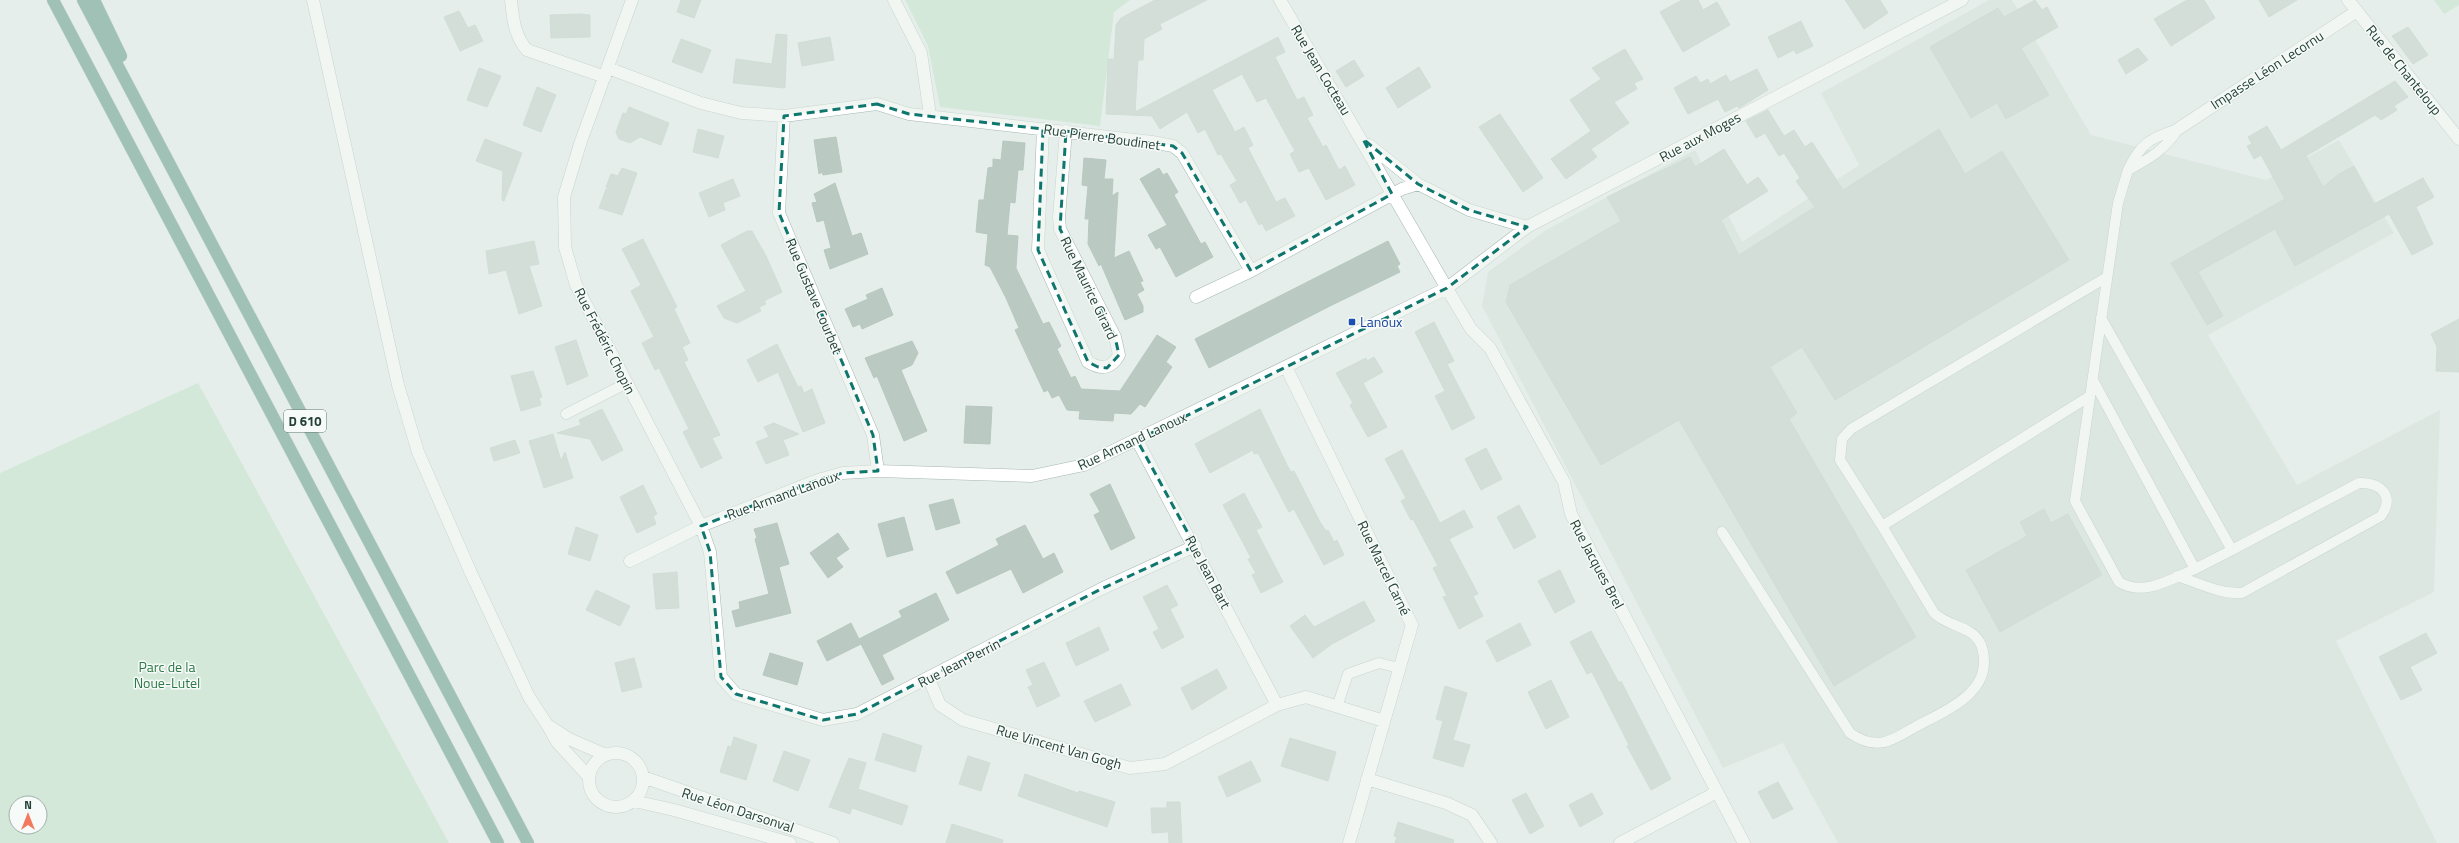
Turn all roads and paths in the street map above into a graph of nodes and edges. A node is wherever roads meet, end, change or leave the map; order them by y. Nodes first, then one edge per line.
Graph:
1 (53, 0) edge
2 (83, 0) edge
3 (94, 0) edge
4 (313, 0) edge
5 (511, 0) edge
6 (632, 0) edge
7 (894, 0) edge
8 (1280, 0) edge
9 (1962, 0) edge
10 (2348, 0) edge
11 (2357, 11) junction
12 (606, 72) junction
13 (930, 115) junction
14 (784, 116) junction
15 (1043, 129) junction
16 (2178, 129) joint
17 (1066, 131) junction
18 (1363, 139) junction
19 (2459, 139) edge
20 (1418, 184) junction
21 (1392, 194) junction
22 (199, 220) junction
23 (1527, 227) junction
24 (1251, 271) junction
25 (2107, 277) junction
26 (1447, 288) junction
27 (1196, 297) dead end
28 (2101, 318) junction
29 (1286, 367) junction
30 (2092, 380) junction
31 (627, 384) junction
32 (2090, 396) junction
33 (566, 414) dead end
34 (1137, 440) junction
35 (878, 471) junction
36 (702, 526) junction
37 (1882, 526) junction
38 (1722, 532) dead end
39 (1194, 546) junction
40 (2232, 550) junction
41 (630, 561) dead end
42 (2195, 569) junction
43 (2177, 576) junction
44 (1399, 668) junction
45 (721, 677) joint
46 (929, 679) junction
47 (1277, 705) junction
48 (1337, 707) junction
49 (1384, 721) junction
50 (548, 726) junction
51 (606, 755) junction
52 (589, 777) junction
53 (643, 777) junction
54 (1367, 779) junction
55 (1717, 792) junction
56 (634, 801) junction
57 (498, 843) edge
58 (528, 843) edge
59 (790, 843) edge
60 (833, 843) edge
61 (1349, 843) edge
62 (1491, 843) edge
63 (1620, 843) edge
64 (1744, 843) edge

1 - 57 highway, D 610
2 - 22 highway, D 610
3 - 22 highway
4 - 50 street
5 - 12 street, Rue Pierre Boudinet
6 - 12 street, Rue Frédéric Chopin
7 - 13 street
8 - 18 street, Rue Jean Cocteau
9 - 23 street, Rue aux Moges
10 - 11 street, Rue de Chanteloup
11 - 16 street, Impasse Léon Lecornu
11 - 19 street, Rue de Chanteloup
12 - 14 street, Rue Pierre Boudinet
12 - 31 street, Rue Frédéric Chopin
13 - 14 street, Rue Pierre Boudinet
13 - 15 street, Rue Pierre Boudinet
14 - 35 street, Rue Gustave Courbet
15 - 17 street, Rue Pierre Boudinet
15 - 17 street, Rue Maurice Girard
16 - 25 lane
17 - 24 street, Rue Pierre Boudinet
18 - 20 street, Rue Jean Cocteau
18 - 21 street, Rue Jean Cocteau
20 - 21 street
20 - 23 street, Rue Jean Cocteau
21 - 24 street
21 - 26 street, Rue Jean Cocteau
22 - 58 highway, D 610
23 - 26 street, Rue aux Moges
24 - 27 street
25 - 28 lane
25 - 37 lane
26 - 29 street, Rue Armand Lanoux
26 - 55 street, Rue Jacques Brel
28 - 30 lane
28 - 40 lane
29 - 34 street, Rue Armand Lanoux
29 - 44 street, Rue Marcel Carné
30 - 32 lane
30 - 42 lane
31 - 33 lane
31 - 36 street, Rue Frédéric Chopin
32 - 37 lane
32 - 43 lane
34 - 35 street, Rue Armand Lanoux
34 - 39 street, Rue Jean Bart
35 - 36 street, Rue Armand Lanoux
36 - 41 street, Rue Armand Lanoux
36 - 45 street, Rue Frédéric Chopin
37 - 38 lane
39 - 46 street, Rue Jean Perrin
39 - 47 street, Rue Jean Bart
40 - 42 lane
40 - 43 lane
42 - 43 lane
44 - 48 lane
44 - 49 street, Rue Marcel Carné
45 - 46 street, Rue Jean Perrin
46 - 47 street, Rue Vincent Van Gogh
47 - 48 street, Rue Vincent Van Gogh
48 - 49 street, Rue Vincent Van Gogh
49 - 54 street, Rue Marcel Carné
50 - 51 street
50 - 52 street
51 - 52 street
51 - 53 street
52 - 56 street
53 - 56 street
53 - 60 street, Rue Léon Darsonval
54 - 61 street, Rue Marcel Carné
54 - 62 street
55 - 63 street
55 - 64 street, Rue Jacques Brel
56 - 59 street, Rue Léon Darsonval

